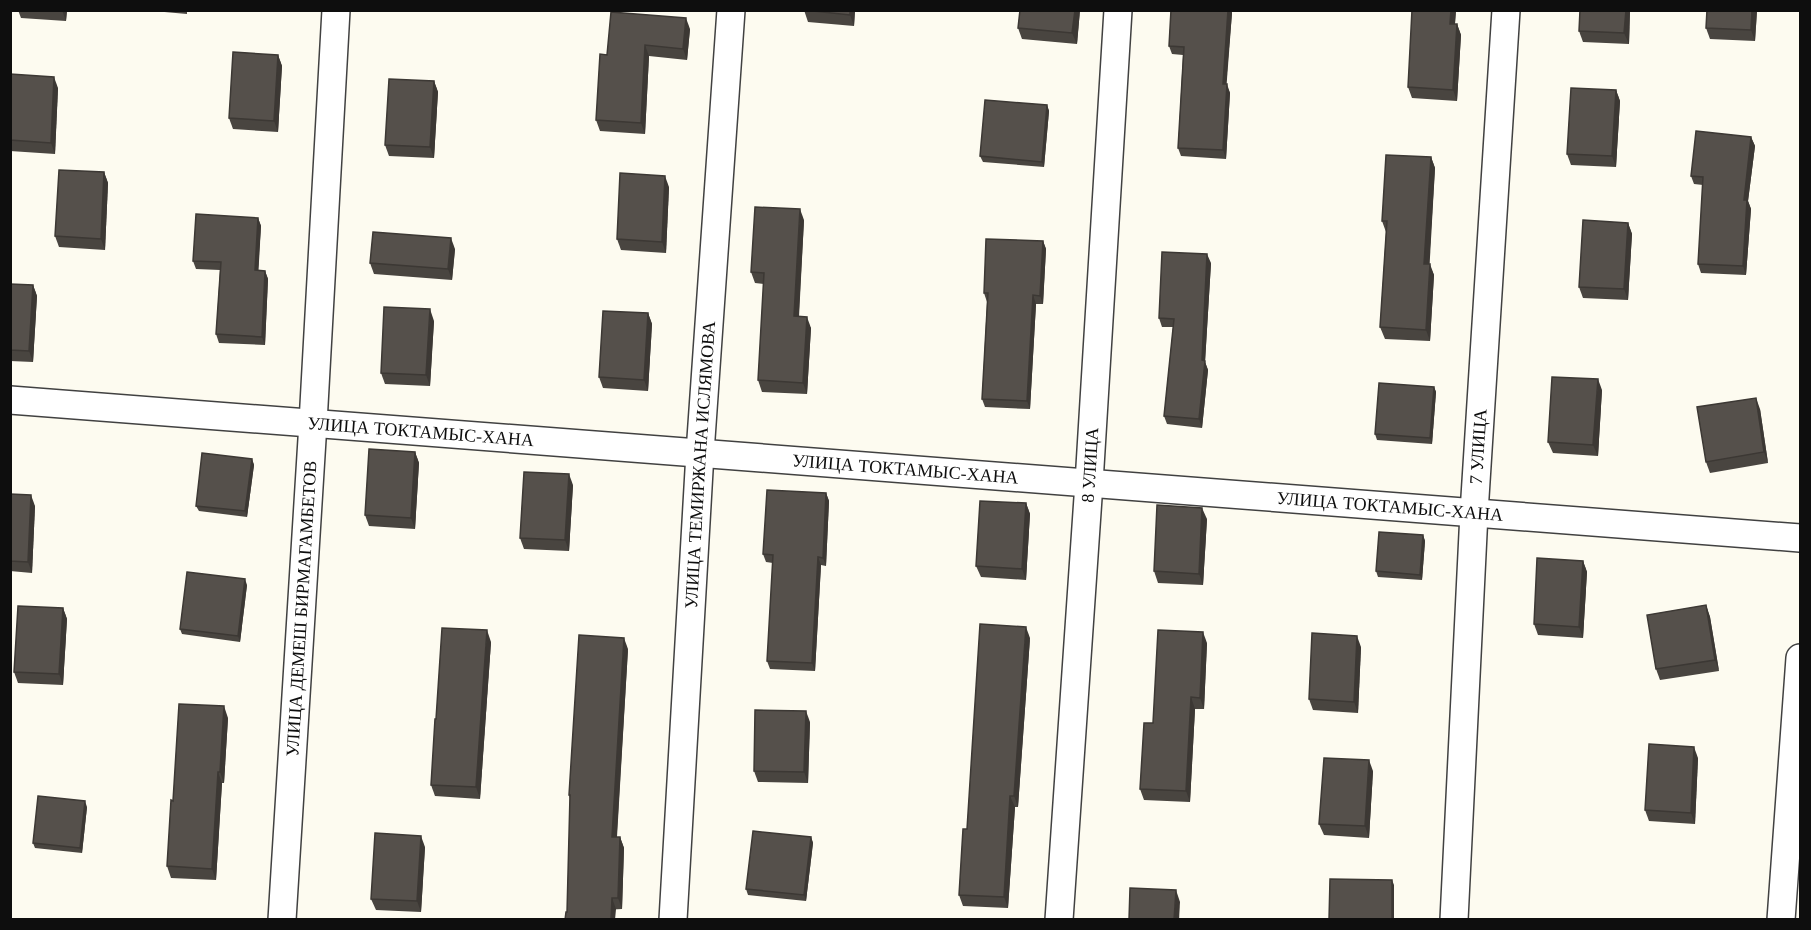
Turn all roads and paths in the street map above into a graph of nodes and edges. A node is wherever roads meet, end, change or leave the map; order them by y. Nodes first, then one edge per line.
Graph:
1 (336, 10) edge
2 (731, 10) edge
3 (1118, 10) edge
4 (1506, 10) edge
5 (10, 400) edge
6 (313, 423) junction
7 (700, 453) junction
8 (1089, 483) junction
9 (1474, 513) junction
10 (1800, 538) edge
11 (1800, 658) edge
12 (1792, 885) edge
13 (282, 920) edge
14 (673, 920) edge
15 (1059, 920) edge
16 (1454, 920) edge
17 (1781, 920) edge

1 - 6 street, УЛИЦА ДЕМЕШ БИРМАГАМБЕТОВ
2 - 7 street, УЛИЦА ТЕМИРЖАНА ИСЛЯМОВА
3 - 8 street, 8 УЛИЦА
4 - 9 street, 7 УЛИЦА
5 - 6 street, УЛИЦА ТОКТАМЫС-ХАНА
6 - 7 street, УЛИЦА ТОКТАМЫС-ХАНА
6 - 13 street, УЛИЦА ДЕМЕШ БИРМАГАМБЕТОВ
7 - 8 street, УЛИЦА ТОКТАМЫС-ХАНА
7 - 14 street, УЛИЦА ТЕМИРЖАНА ИСЛЯМОВА
8 - 9 street, УЛИЦА ТОКТАМЫС-ХАНА
8 - 15 street, 8 УЛИЦА
9 - 10 street, УЛИЦА ТОКТАМЫС-ХАНА
9 - 16 street, 7 УЛИЦА
11 - 12 street
12 - 17 street

